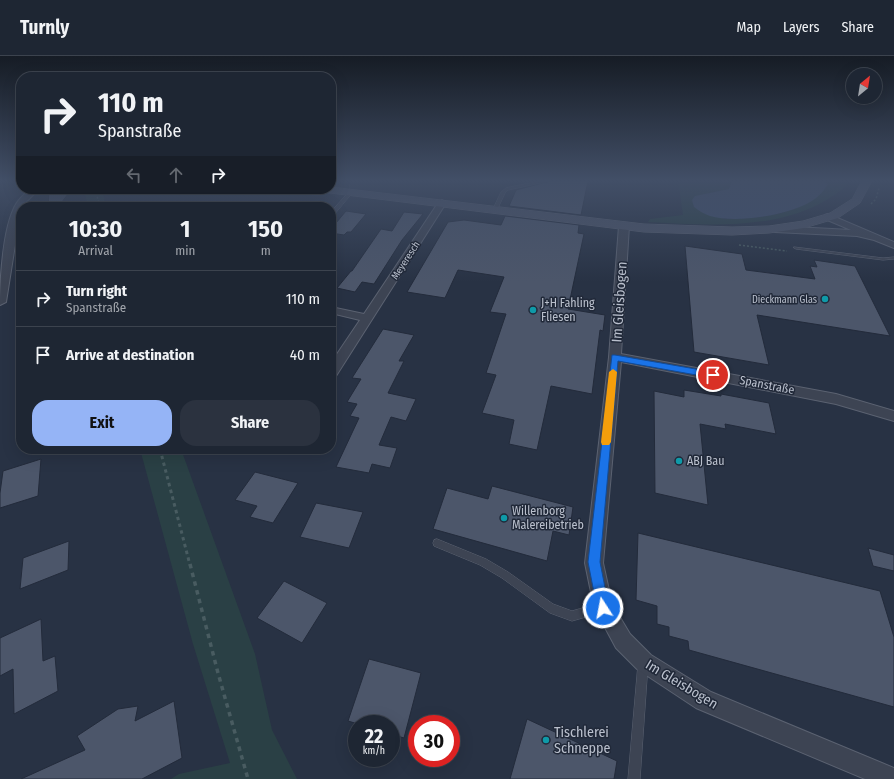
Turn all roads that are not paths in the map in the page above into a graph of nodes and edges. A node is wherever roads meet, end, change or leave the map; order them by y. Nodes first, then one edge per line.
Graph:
1 (15, 215) edge
2 (434, 215) edge
3 (539, 215) edge
4 (832, 215) edge
5 (828, 217) junction
6 (624, 226) junction
7 (775, 229) junction
8 (878, 238) junction
9 (894, 245) edge
10 (796, 248) dead end
11 (894, 258) edge
12 (0, 302) edge
13 (336, 311) edge
14 (367, 318) junction
15 (615, 357) junction
16 (336, 365) edge
17 (894, 416) edge
18 (437, 543) dead end
19 (603, 608) junction
20 (644, 662) junction
21 (634, 779) edge
22 (893, 779) edge

1 - 12 street
2 - 14 street, Meyeresch
3 - 6 main road
4 - 5 main road
5 - 7 main road
5 - 8 street
6 - 7 main road
6 - 15 street, Im Gleisbogen
7 - 8 street
8 - 9 street
10 - 11 lane
13 - 14 street
14 - 16 street, Meyeresch
15 - 17 street, Spanstraße
15 - 19 street, Im Gleisbogen
18 - 19 lane
19 - 20 street, Im Gleisbogen
20 - 21 lane
20 - 22 street, Im Gleisbogen

